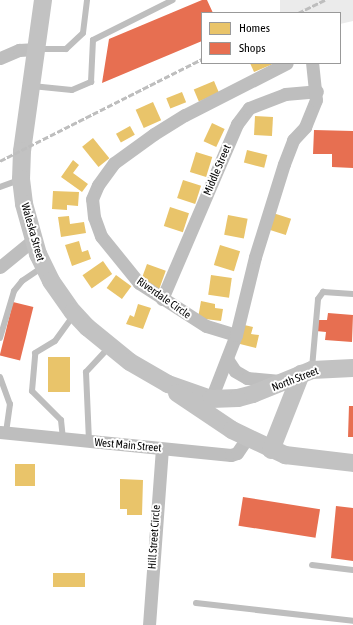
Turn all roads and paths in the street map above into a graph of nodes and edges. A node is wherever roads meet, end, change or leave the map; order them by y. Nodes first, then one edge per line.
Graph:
1 (43, 0) edge
2 (87, 0) edge
3 (173, 0) edge
4 (83, 33) junction
5 (93, 40) junction
6 (36, 49) junction
7 (0, 58) edge
8 (284, 64) edge
9 (312, 64) edge
10 (31, 86) junction
11 (316, 91) junction
12 (21, 179) junction
13 (0, 187) edge
14 (33, 240) junction
15 (0, 267) edge
16 (44, 267) junction
17 (353, 294) edge
18 (162, 299) junction
19 (75, 314) junction
20 (236, 336) junction
21 (0, 338) edge
22 (110, 346) junction
23 (227, 359) junction
24 (353, 368) edge
25 (301, 375) junction
26 (0, 377) edge
27 (168, 384) junction
28 (238, 398) joint
29 (211, 399) junction
30 (3, 433) edge
31 (247, 438) junction
32 (63, 439) junction
33 (89, 442) junction
34 (162, 449) junction
35 (271, 450) junction
36 (353, 463) edge
37 (312, 565) dead end
38 (353, 570) edge
39 (196, 603) dead end
40 (353, 621) edge
41 (149, 625) edge

1 - 6 main road, Waleska Street
2 - 4 lane
3 - 5 lane
4 - 5 lane
4 - 6 lane
5 - 10 lane
6 - 7 street
6 - 10 main road, Waleska Street
8 - 18 street, Riverdale Circle
9 - 11 street
10 - 12 main road, Waleska Street
11 - 18 street, Middle Street
11 - 20 street
12 - 13 lane
12 - 14 main road, Waleska Street
14 - 15 street
14 - 16 main road, Waleska Street
16 - 19 main road, Waleska Street
16 - 21 lane
17 - 25 lane
18 - 20 street, Riverdale Circle
19 - 22 main road, Waleska Street
19 - 32 lane
20 - 23 street
22 - 27 main road, Waleska Street
22 - 33 lane
23 - 25 street
23 - 29 street
24 - 25 main road, North Street
25 - 28 main road, North Street
25 - 35 main road
26 - 30 lane
27 - 29 main road, Waleska Street
27 - 31 main road
28 - 29 main road, Waleska Street
30 - 32 street, West Main Street
31 - 34 street, West Main Street
31 - 35 main road
32 - 33 street, West Main Street
33 - 34 street, West Main Street
34 - 41 street, Hill Street Circle
35 - 36 main road
37 - 38 lane
39 - 40 lane

